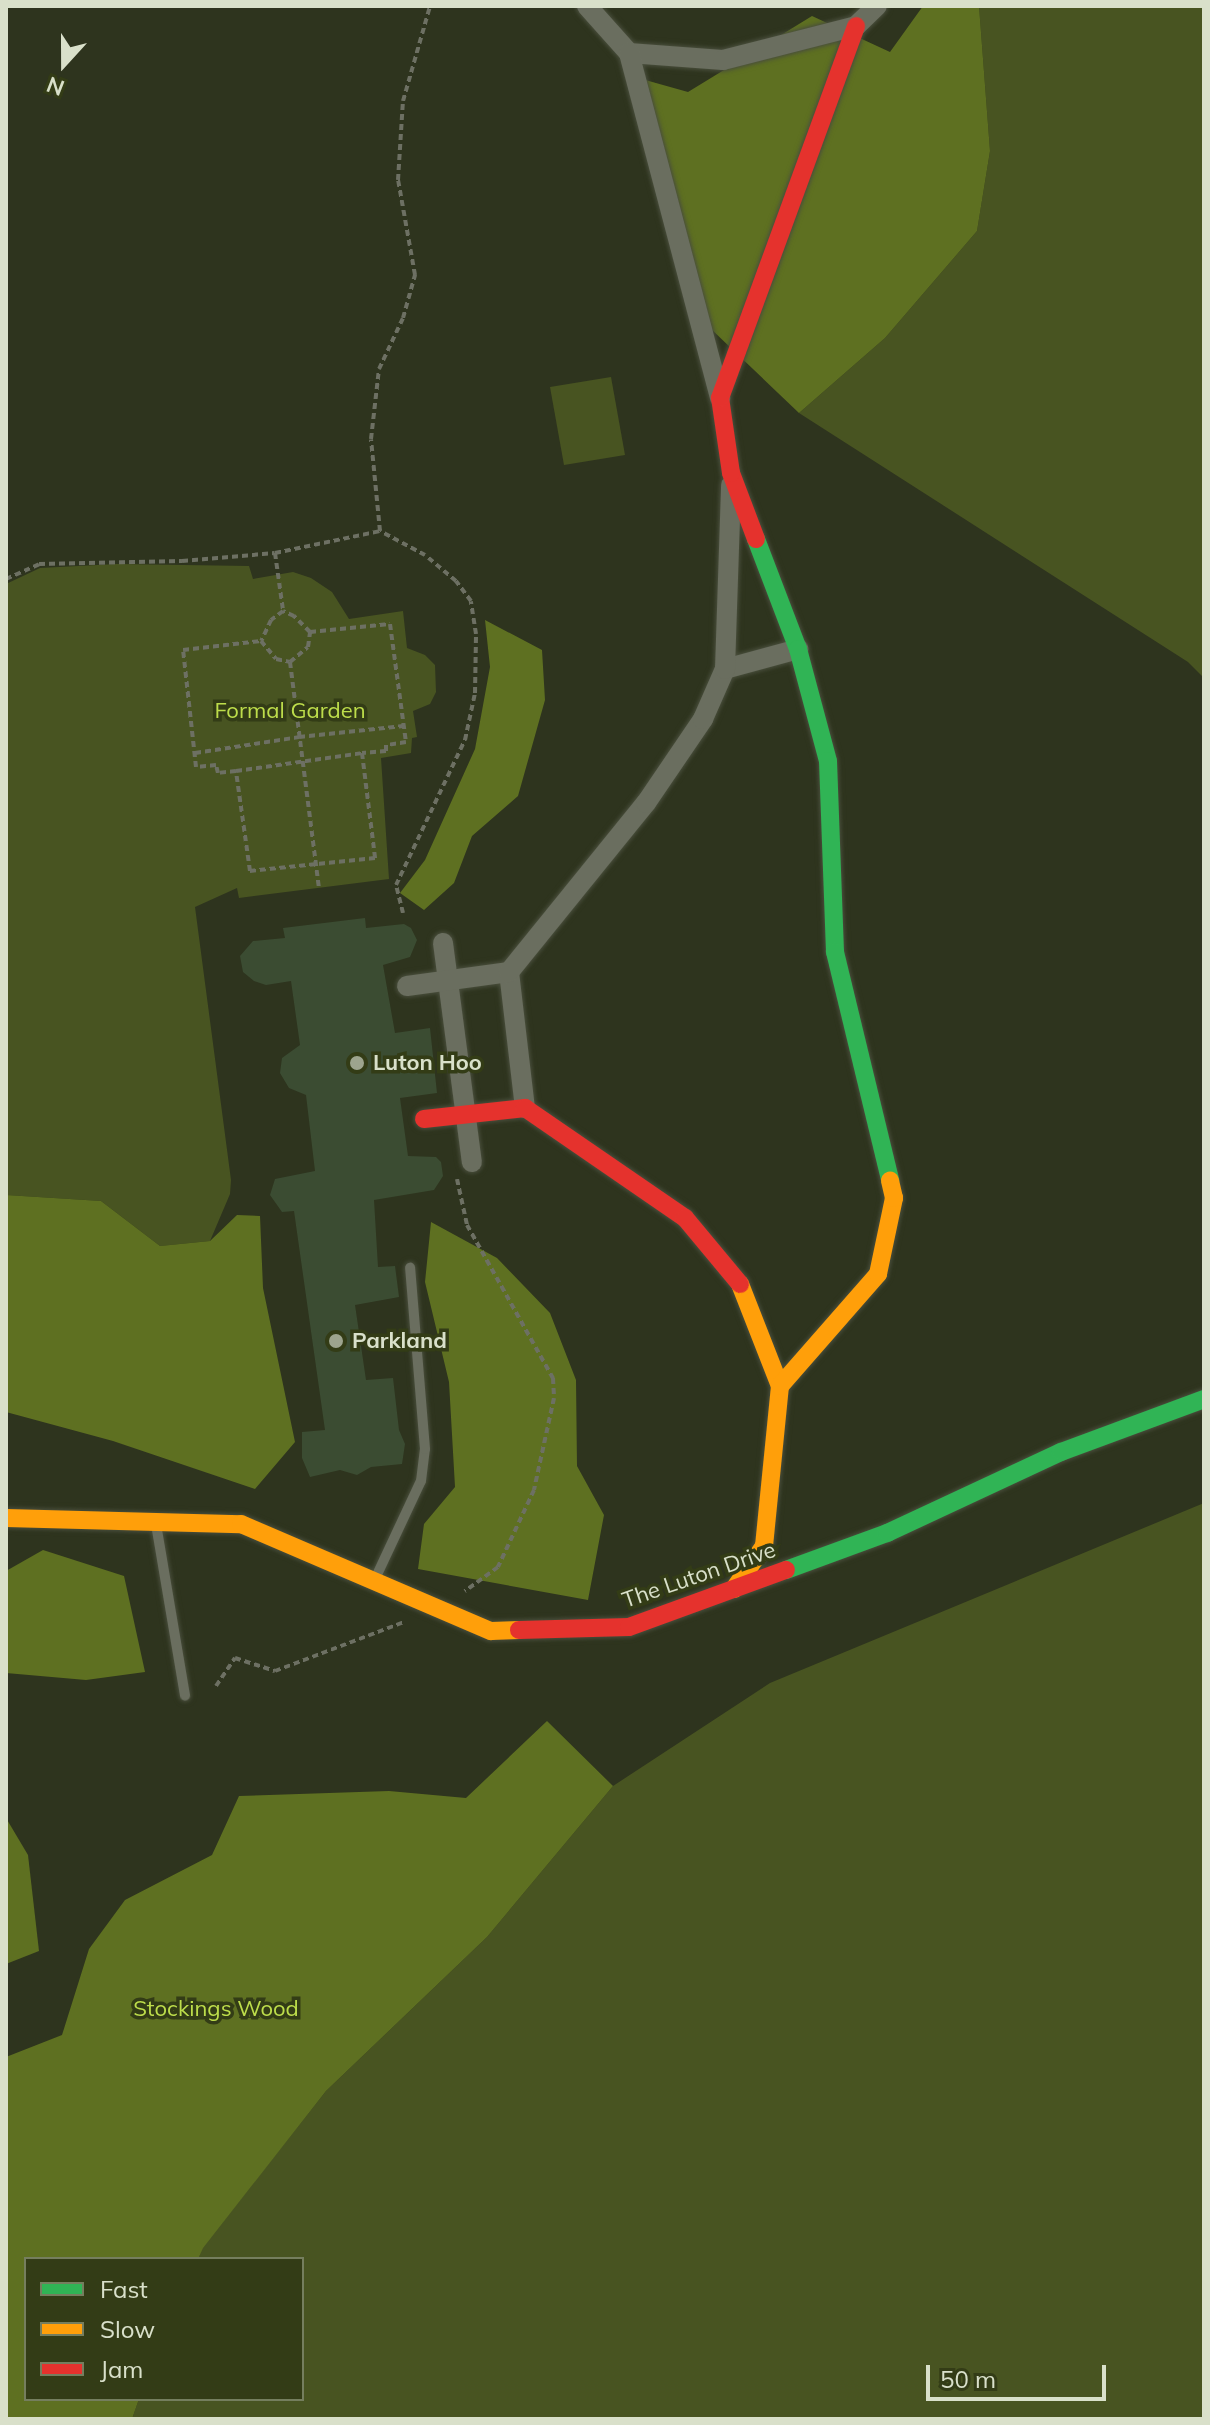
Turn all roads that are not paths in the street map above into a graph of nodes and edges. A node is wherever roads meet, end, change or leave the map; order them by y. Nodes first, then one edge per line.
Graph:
1 (587, 6) edge
2 (877, 6) edge
3 (856, 26) junction
4 (629, 53) junction
5 (720, 398) junction
6 (731, 473) junction
7 (798, 649) junction
8 (725, 669) junction
9 (443, 943) dead end
10 (509, 972) junction
11 (448, 981) junction
12 (407, 986) dead end
13 (525, 1108) junction
14 (466, 1114) junction
15 (424, 1119) dead end
16 (464, 1169) road end
17 (410, 1268) dead end
18 (780, 1386) junction
19 (1204, 1399) edge
20 (6, 1518) edge
21 (155, 1522) junction
22 (374, 1581) junction
23 (734, 1589) junction
24 (185, 1696) dead end

1 - 4 street
2 - 3 street
3 - 4 street
3 - 5 street
4 - 5 street
5 - 6 street
6 - 7 street
6 - 8 street
7 - 8 street
7 - 18 street
8 - 10 street
9 - 11 street
10 - 11 street
10 - 13 street
11 - 12 street
11 - 14 street
13 - 14 street
13 - 18 street
14 - 15 street
14 - 16 street
17 - 22 lane
18 - 23 street
19 - 23 street, The Luton Drive
20 - 21 street, The Luton Drive
21 - 22 street, The Luton Drive
21 - 24 lane
22 - 23 street, The Luton Drive

